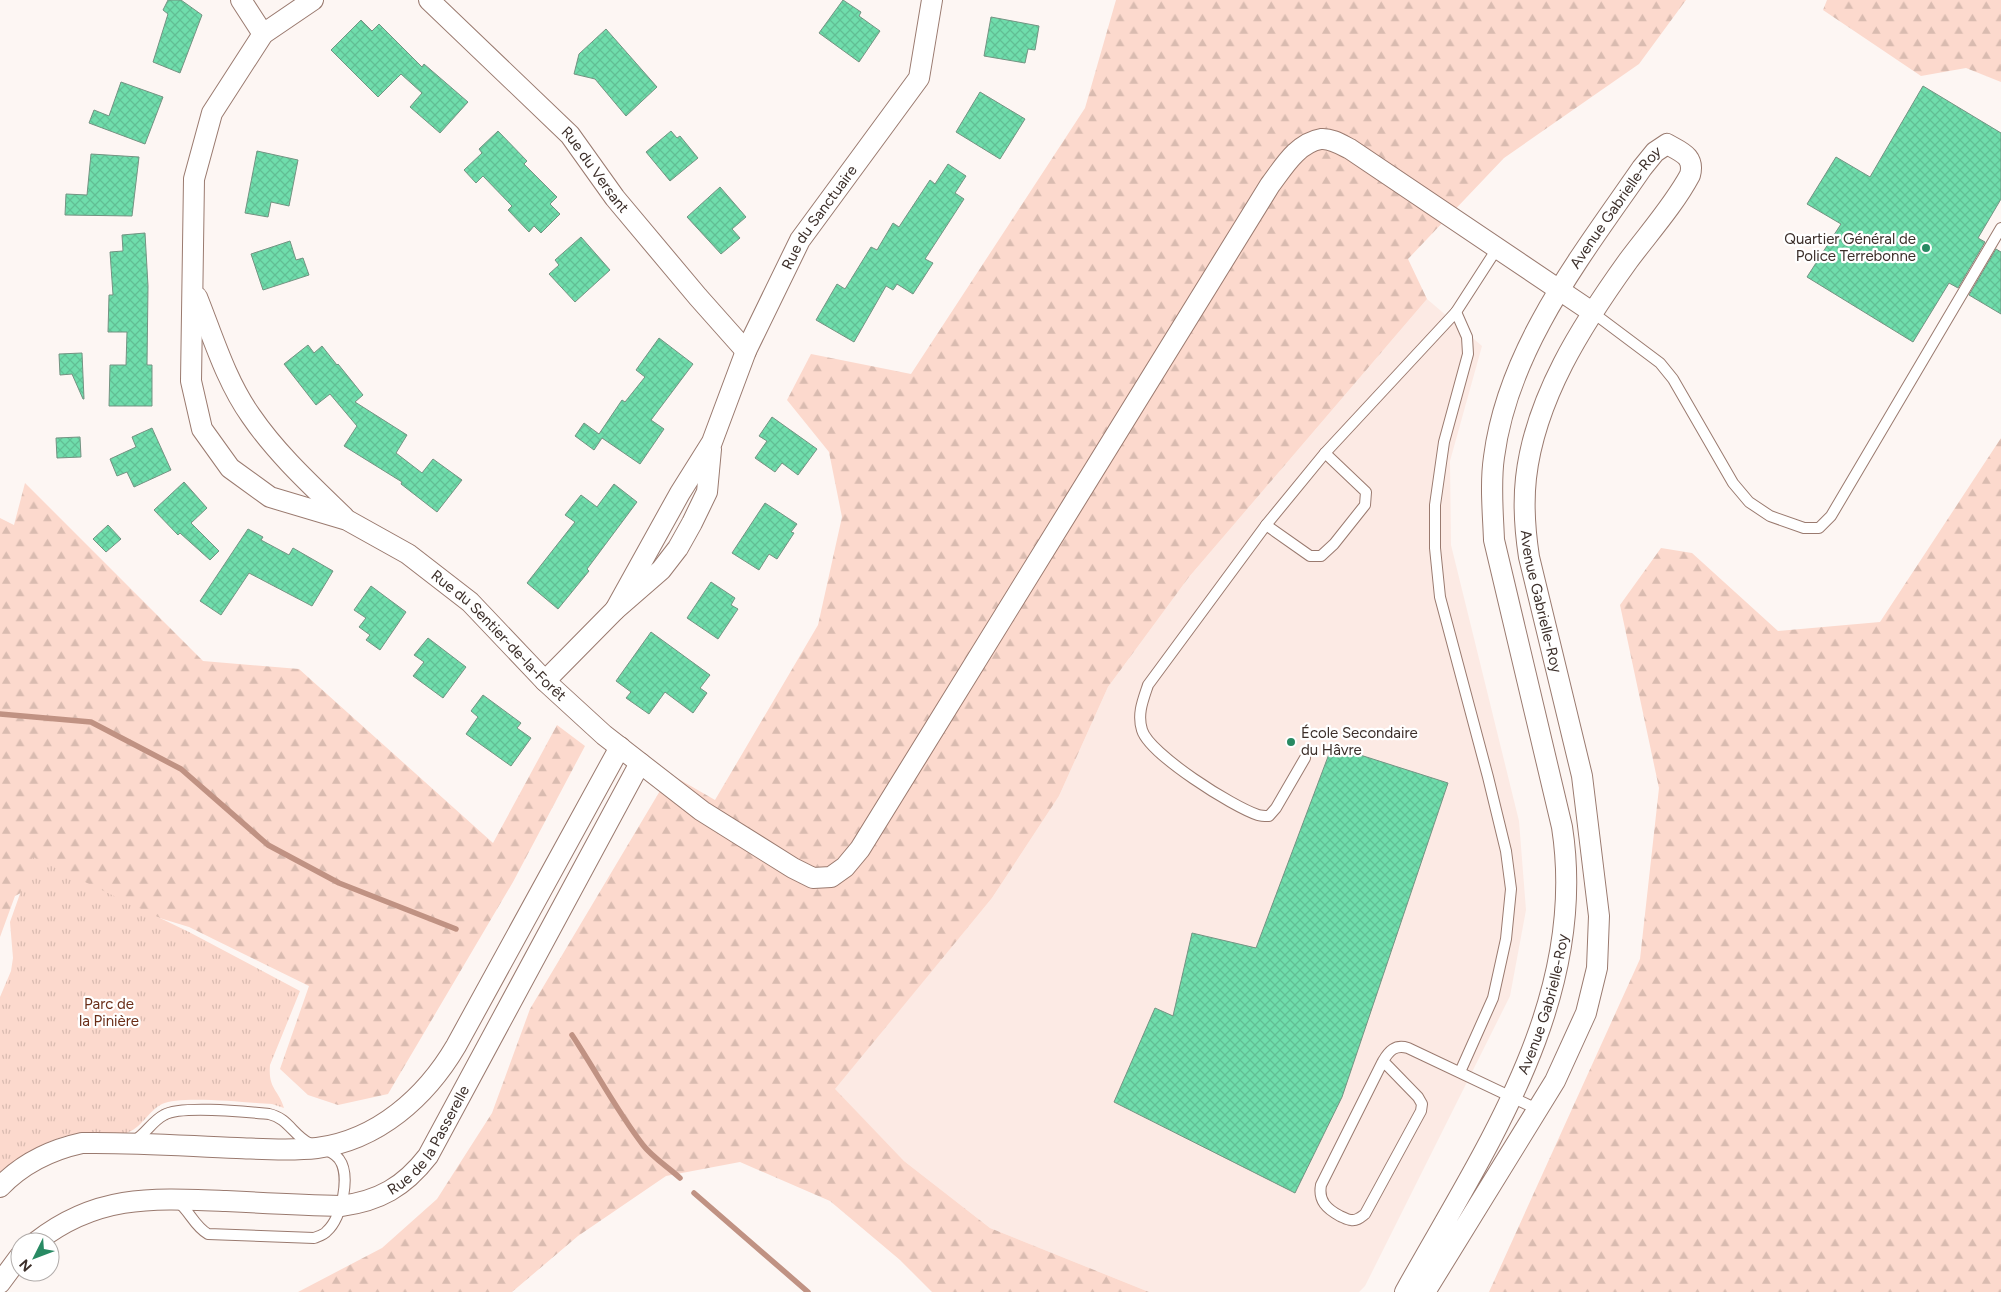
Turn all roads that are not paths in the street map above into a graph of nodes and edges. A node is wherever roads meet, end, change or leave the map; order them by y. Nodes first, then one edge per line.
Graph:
1 (241, 0) edge
2 (313, 0) edge
3 (429, 0) edge
4 (932, 0) edge
5 (263, 34) junction
6 (2001, 228) edge
7 (1498, 247) junction
8 (194, 288) junction
9 (1559, 289) junction
10 (1456, 312) junction
11 (1592, 312) junction
12 (746, 351) junction
13 (1325, 453) junction
14 (347, 520) junction
15 (1266, 526) junction
16 (545, 681) junction
17 (620, 747) junction
18 (1306, 758) dead end
19 (640, 763) junction
20 (1383, 1061) junction
21 (1460, 1072) junction
22 (1512, 1097) junction
23 (1539, 1110) junction
24 (128, 1144) junction
25 (317, 1148) junction
26 (0, 1187) edge
27 (174, 1199) junction
28 (341, 1206) junction
29 (51, 1232) edge
30 (10, 1270) edge
31 (0, 1283) edge
32 (1405, 1292) edge
33 (1425, 1292) edge

1 - 5 street
2 - 5 street, Rue du Sentier-de-la-Forêt
3 - 12 street, Rue du Versant
4 - 12 street, Rue du Sanctuaire
5 - 8 street, Rue du Sentier-de-la-Forêt
6 - 11 lane
7 - 9 street, Rue du Sentier-de-la-Forêt
7 - 10 lane
7 - 19 street, Rue du Sentier-de-la-Forêt
8 - 14 street, Rue du Sentier-de-la-Forêt
8 - 14 street, Rue du Sentier-de-la-Forêt
9 - 11 street, Rue du Sentier-de-la-Forêt
9 - 11 street, Avenue Gabrielle-Roy
9 - 22 street, Avenue Gabrielle-Roy
10 - 13 lane
10 - 21 lane
11 - 23 street, Avenue Gabrielle-Roy
12 - 16 street, Rue du Sanctuaire
13 - 15 lane
13 - 15 lane
14 - 16 street, Rue du Sentier-de-la-Forêt
15 - 18 lane
16 - 17 street, Rue du Sentier-de-la-Forêt
17 - 19 street, Rue du Sentier-de-la-Forêt
17 - 25 street, Rue de la Passerelle
19 - 28 street, Rue de la Passerelle
20 - 20 lane
20 - 21 lane
21 - 22 lane
22 - 23 lane
22 - 32 street, Avenue Gabrielle-Roy
23 - 33 street, Avenue Gabrielle-Roy
24 - 25 street, Rue de la Passerelle
24 - 25 lane
24 - 26 street, Rue de la Passerelle
25 - 28 lane
27 - 28 street, Rue de la Passerelle
27 - 28 lane
27 - 29 street, Rue de la Passerelle
30 - 31 street

